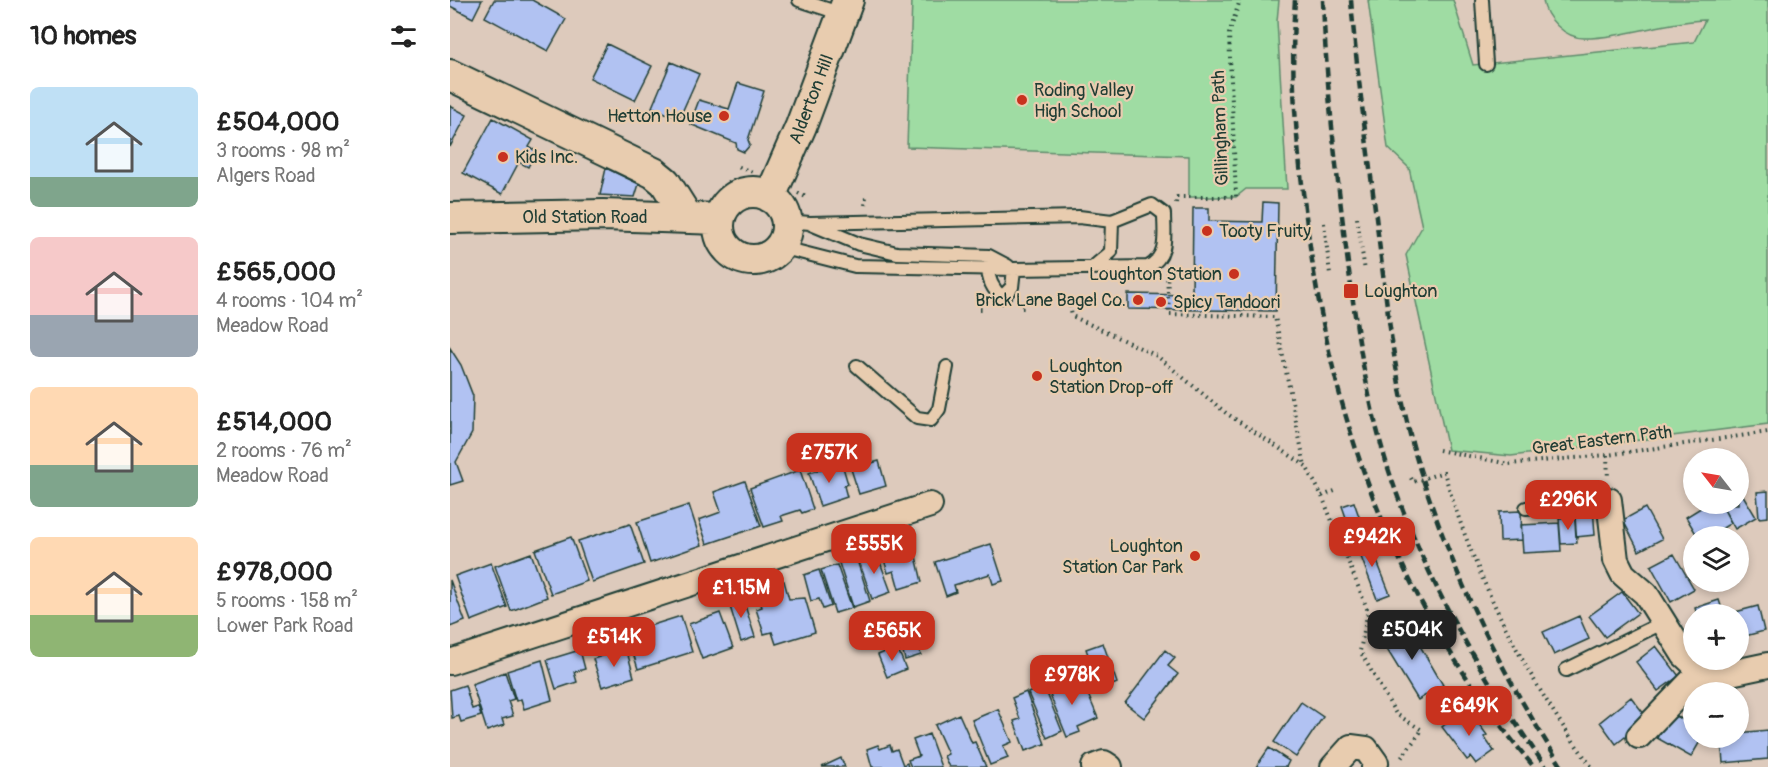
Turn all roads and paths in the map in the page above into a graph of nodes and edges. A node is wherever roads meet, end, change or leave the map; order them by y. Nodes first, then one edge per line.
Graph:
1 (799, 0) edge
2 (1240, 0) edge
3 (1482, 0) edge
4 (845, 7) edge
5 (1486, 64) dead end
6 (450, 75) edge
7 (770, 197) junction
8 (866, 197) dead end
9 (1177, 197) dead end
10 (865, 205) dead end
11 (687, 217) junction
12 (450, 218) edge
13 (1357, 218) dead end
14 (719, 219) junction
15 (1112, 221) junction
16 (1324, 223) dead end
17 (792, 231) junction
18 (1164, 249) junction
19 (988, 267) junction
20 (1092, 268) junction
21 (1014, 269) junction
22 (1365, 271) dead end
23 (1330, 274) dead end
24 (1070, 306) dead end
25 (980, 309) dead end
26 (986, 309) dead end
27 (857, 366) dead end
28 (947, 367) dead end
29 (1768, 432) edge
30 (1439, 450) dead end
31 (1306, 466) junction
32 (1411, 478) dead end
33 (1335, 491) dead end
34 (1322, 495) junction
35 (1609, 500) joint
36 (930, 505) dead end
37 (1526, 507) dead end
38 (1664, 622) junction
39 (450, 662) edge
40 (1768, 665) edge
41 (1566, 670) dead end
42 (1701, 671) junction
43 (1639, 736) dead end
44 (1375, 765) edge
45 (1094, 767) edge
46 (1110, 767) edge
47 (1333, 767) edge
48 (1592, 767) edge

1 - 4 lane
2 - 9 path, Gillingham Path
3 - 5 lane
4 - 7 street, Alderton Hill
6 - 11 street
7 - 14 street
7 - 17 street
8 - 10 path
11 - 12 street, Old Station Road
11 - 14 street, Old Station Road
13 - 22 path
14 - 17 street
15 - 17 lane
15 - 18 lane
15 - 20 lane
16 - 23 path
17 - 19 lane
17 - 21 lane
18 - 20 lane
18 - 31 path
19 - 21 lane
19 - 21 lane
20 - 21 lane
24 - 31 path
25 - 26 path
27 - 28 lane
29 - 30 path, Great Eastern Path
31 - 34 path
32 - 48 path
33 - 34 path
34 - 44 path
35 - 37 lane
35 - 38 street
36 - 39 street
38 - 41 lane
38 - 42 street
40 - 42 street
42 - 43 street
44 - 47 street
45 - 46 street

